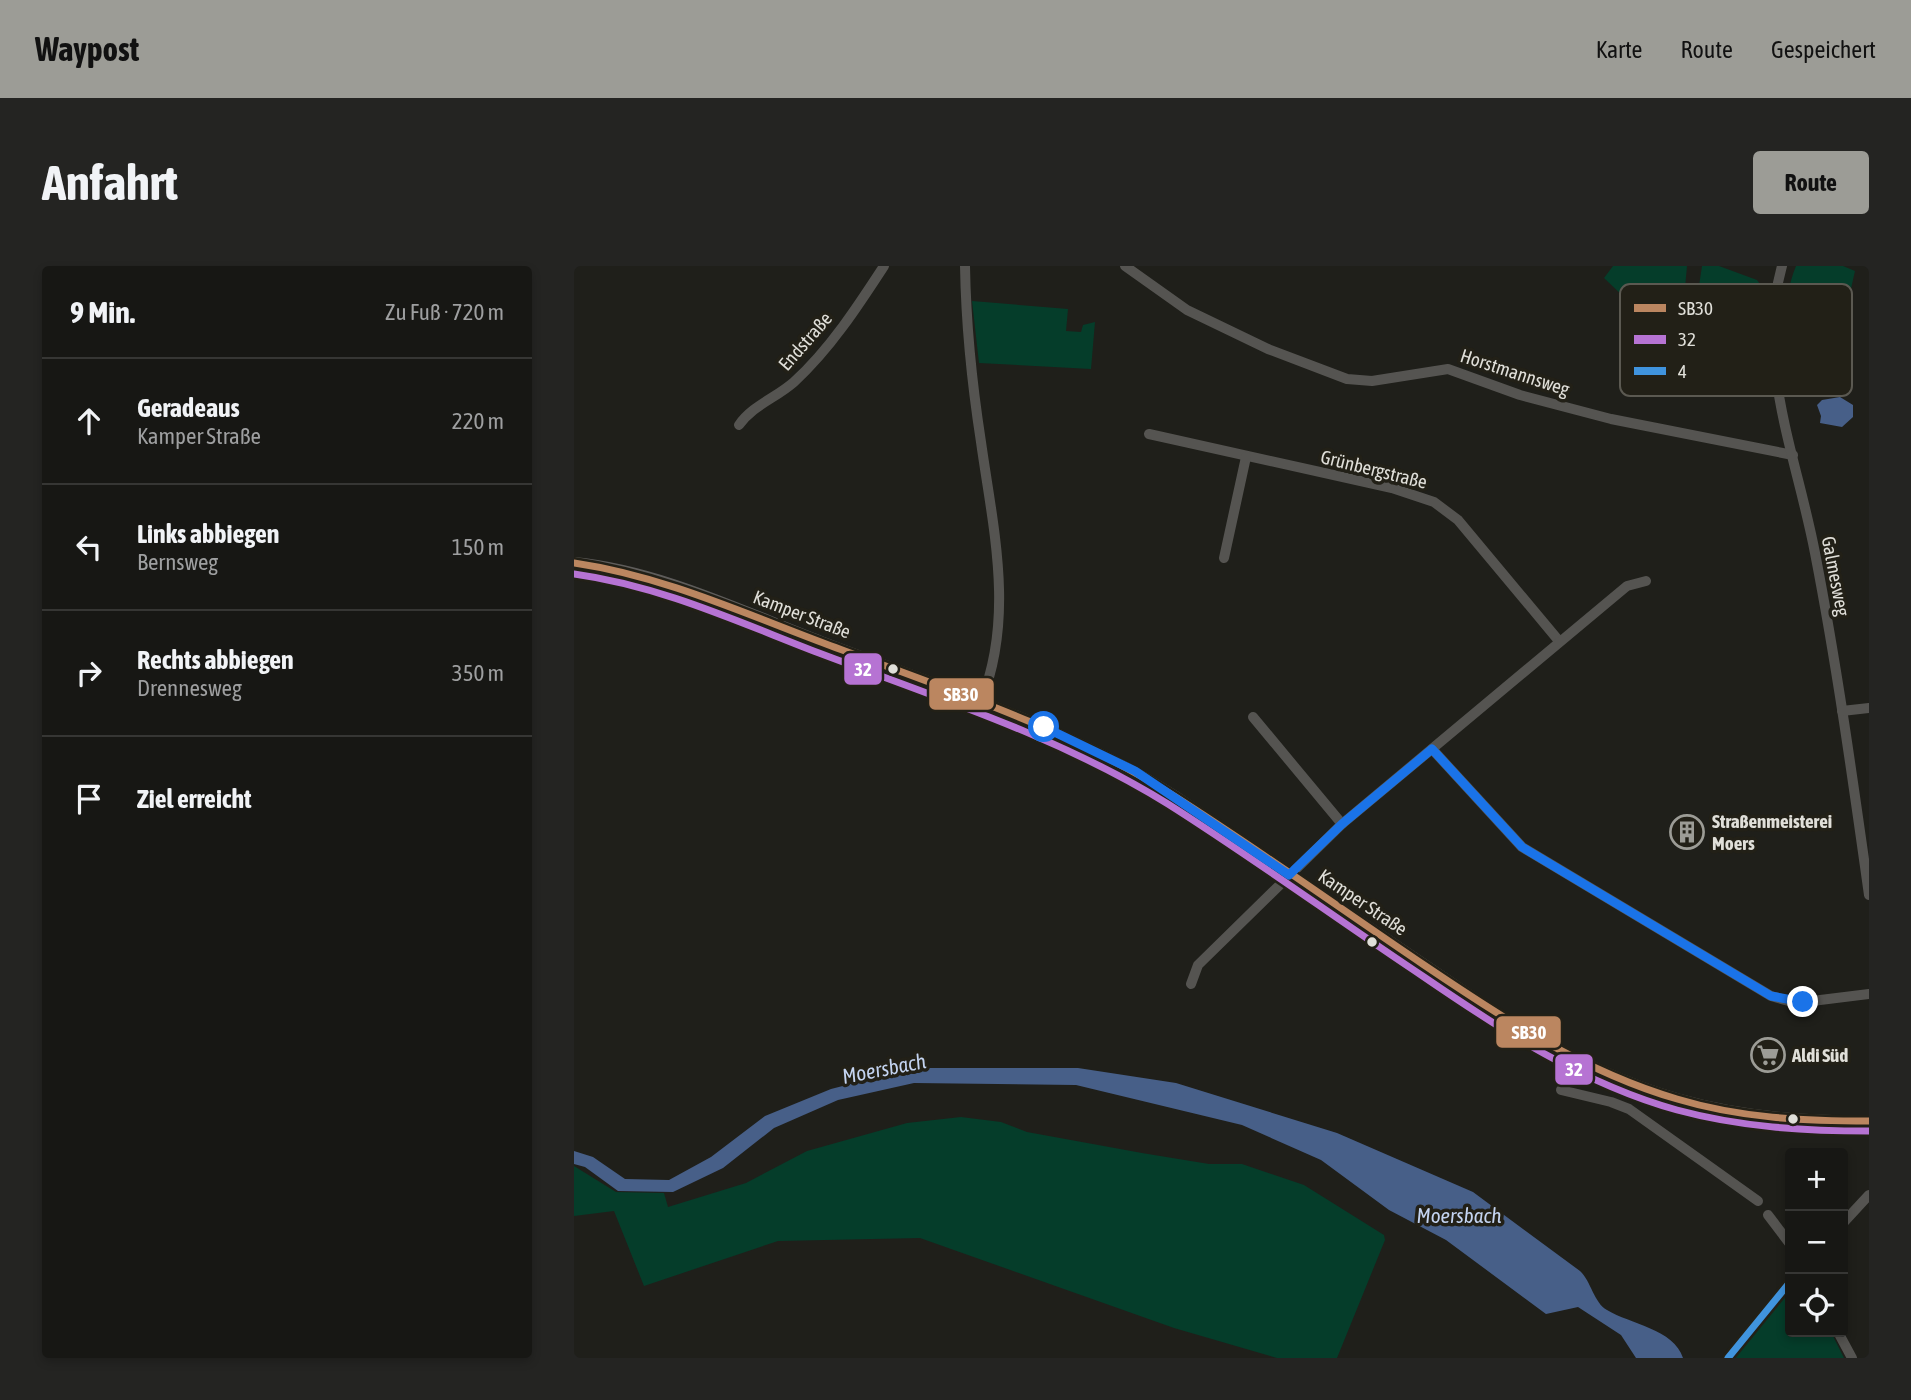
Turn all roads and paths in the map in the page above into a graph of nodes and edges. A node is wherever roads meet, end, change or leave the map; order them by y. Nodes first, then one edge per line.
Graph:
1 (884, 266) edge
2 (965, 266) edge
3 (1125, 266) edge
4 (1782, 266) edge
5 (1777, 284) edge
6 (1781, 396) edge
7 (739, 425) dead end
8 (1149, 434) dead end
9 (1793, 456) junction
10 (1246, 457) junction
11 (1224, 558) dead end
12 (574, 563) edge
13 (1646, 581) dead end
14 (1559, 641) junction
15 (981, 701) junction
16 (1869, 708) edge
17 (1842, 711) junction
18 (1253, 717) dead end
19 (1432, 749) junction
20 (1342, 824) junction
21 (1289, 875) junction
22 (1869, 895) edge
23 (1191, 985) dead end
24 (1869, 994) edge
25 (1561, 1090) dead end
26 (1869, 1121) edge
27 (1869, 1195) edge
28 (1758, 1201) dead end
29 (1768, 1215) dead end
30 (1848, 1218) edge
31 (1785, 1237) edge
32 (1785, 1288) edge
33 (1841, 1337) edge
34 (1728, 1358) edge
35 (1852, 1358) edge

1 - 7 street, Endstraße
2 - 15 street
3 - 9 street, Horstmannsweg
4 - 5 street, Galmesweg
6 - 9 street, Galmesweg
8 - 10 street, Grünbergstraße
9 - 17 street, Galmesweg
10 - 11 street
10 - 14 street, Grünbergstraße
12 - 15 main road, Kamper Straße
13 - 14 street
14 - 19 street
15 - 21 main road, Kamper Straße
16 - 17 street
17 - 22 street, Galmesweg
18 - 20 street
19 - 20 street
19 - 24 street
20 - 21 street
21 - 23 street
21 - 26 main road, Kamper Straße
25 - 28 street
27 - 30 street
29 - 31 street
32 - 34 street
33 - 35 street

